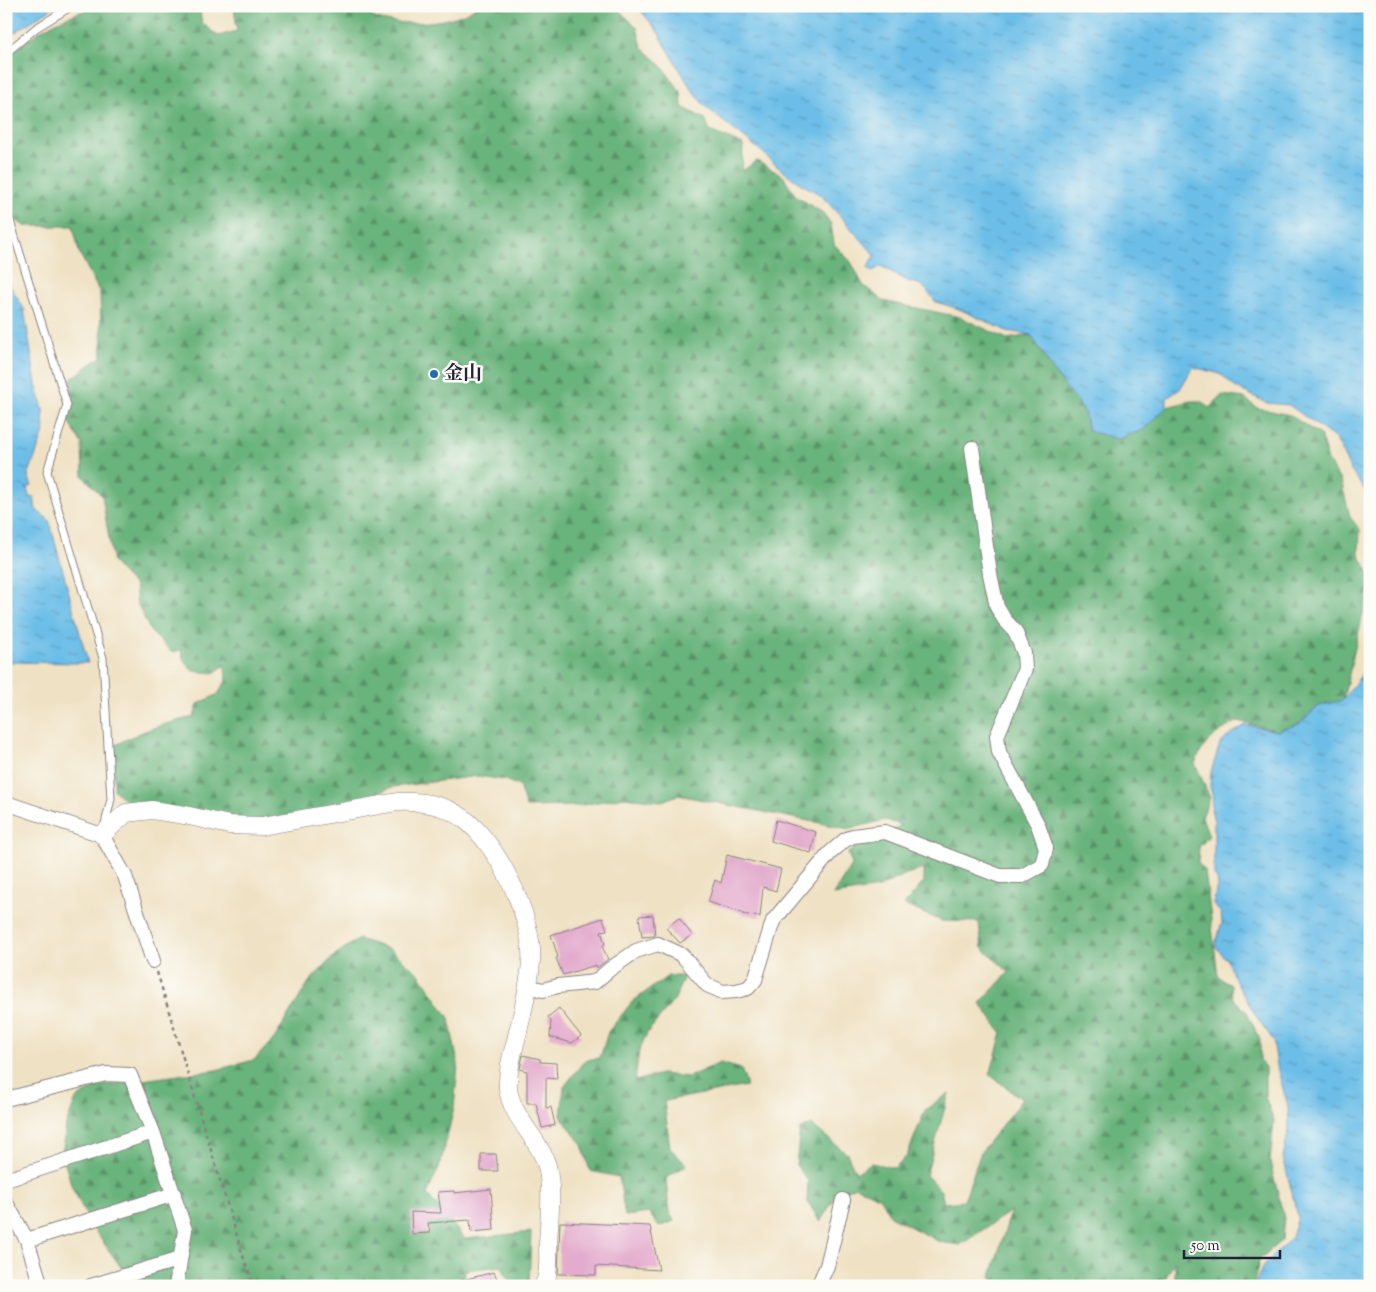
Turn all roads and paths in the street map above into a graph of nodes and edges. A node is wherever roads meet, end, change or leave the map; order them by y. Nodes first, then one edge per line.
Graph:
1 (72, 6) edge
2 (6, 53) edge
3 (6, 208) edge
4 (972, 448) dead end
5 (6, 803) edge
6 (102, 835) junction
7 (154, 961) joint
8 (527, 986) junction
9 (6, 1099) edge
10 (153, 1132) junction
11 (6, 1180) edge
12 (174, 1194) junction
13 (843, 1200) dead end
14 (6, 1203) edge
15 (27, 1240) junction
16 (180, 1259) junction
17 (41, 1286) edge
18 (91, 1286) edge
19 (176, 1286) edge
20 (254, 1286) edge
21 (543, 1286) edge
22 (818, 1286) edge

1 - 2 lane
3 - 6 lane
4 - 8 street
5 - 6 street
6 - 7 street
6 - 8 street
7 - 20 path
8 - 21 street
9 - 10 street
10 - 11 street
10 - 12 street
12 - 15 street
12 - 16 street
13 - 22 street
14 - 15 street
15 - 17 street
16 - 18 street
16 - 19 street

